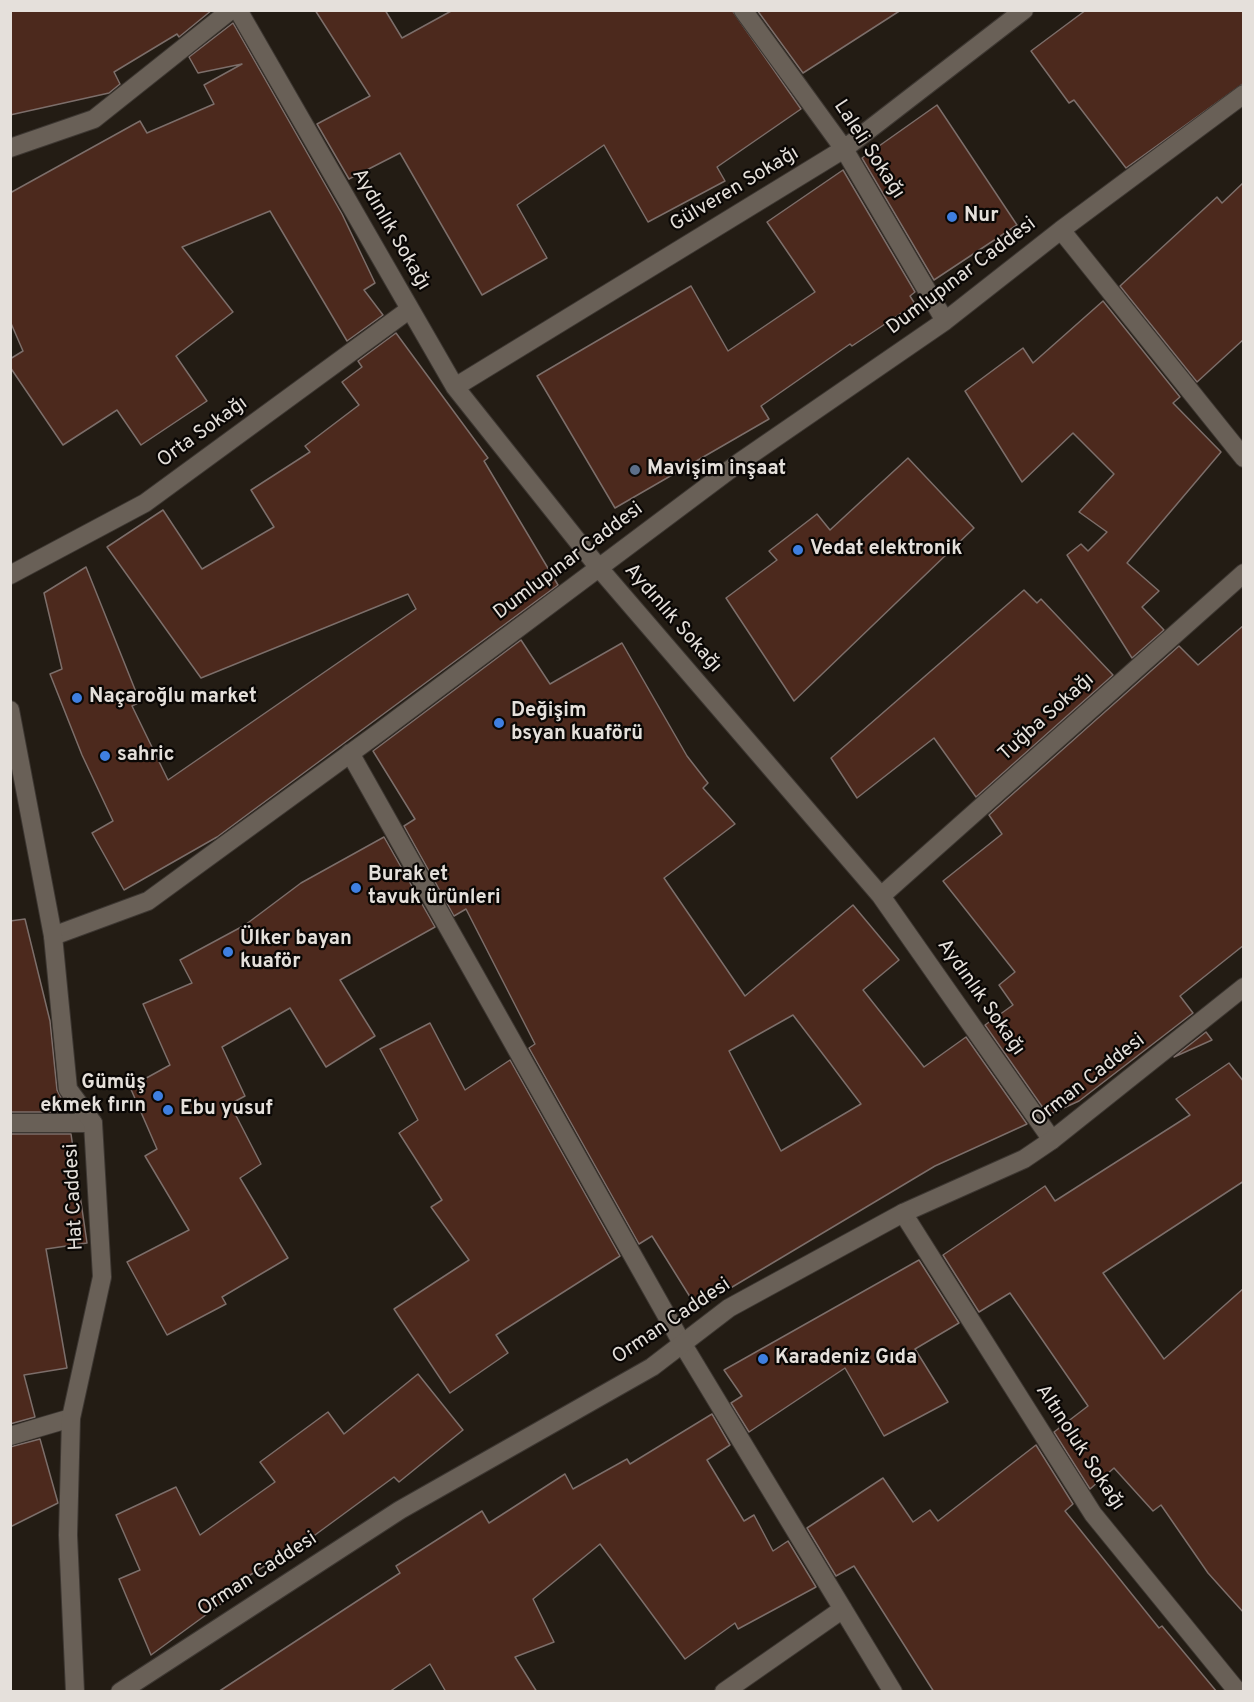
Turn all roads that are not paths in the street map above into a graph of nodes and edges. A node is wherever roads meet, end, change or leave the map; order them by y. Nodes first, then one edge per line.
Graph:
1 (231, 10) edge
2 (238, 10) edge
3 (743, 10) edge
4 (1024, 10) edge
5 (1244, 94) edge
6 (10, 148) edge
7 (844, 149) junction
8 (1061, 230) junction
9 (410, 309) junction
10 (945, 321) junction
11 (455, 387) junction
12 (1244, 458) edge
13 (599, 568) junction
14 (1244, 573) edge
15 (10, 575) edge
16 (10, 710) edge
17 (350, 753) junction
18 (881, 896) junction
19 (53, 936) junction
20 (1244, 987) edge
21 (10, 1123) edge
22 (93, 1123) junction
23 (1052, 1140) junction
24 (903, 1213) junction
25 (682, 1343) junction
26 (71, 1418) junction
27 (10, 1436) edge
28 (843, 1609) junction
29 (75, 1692) edge
30 (120, 1692) edge
31 (724, 1692) edge
32 (893, 1692) edge
33 (1238, 1692) edge

1 - 6 street
2 - 9 street, Aydınlık Sokağı
3 - 7 street, Laleli Sokağı
4 - 7 street, Gülveren Sokağı
5 - 8 street, Dumlupınar Caddesi
7 - 10 street, Laleli Sokağı
7 - 11 street, Gülveren Sokağı
8 - 10 street, Dumlupınar Caddesi
8 - 12 street
9 - 11 street, Aydınlık Sokağı
9 - 15 street, Orta Sokağı
10 - 13 street, Dumlupınar Caddesi
11 - 13 street, Aydınlık Sokağı
13 - 17 street, Dumlupınar Caddesi
13 - 18 street, Aydınlık Sokağı
14 - 18 street, Tuğba Sokağı
16 - 19 street, Hat Caddesi
17 - 19 street, Dumlupınar Caddesi
17 - 25 street
18 - 23 street, Aydınlık Sokağı
19 - 22 street, Hat Caddesi
20 - 23 street, Orman Caddesi
21 - 22 street
22 - 26 street, Hat Caddesi
23 - 24 street, Orman Caddesi
24 - 25 street, Orman Caddesi
24 - 33 street, Altınoluk Sokağı
25 - 28 street
25 - 30 street, Orman Caddesi
26 - 27 street
26 - 29 street, Hat Caddesi
28 - 31 street
28 - 32 street

